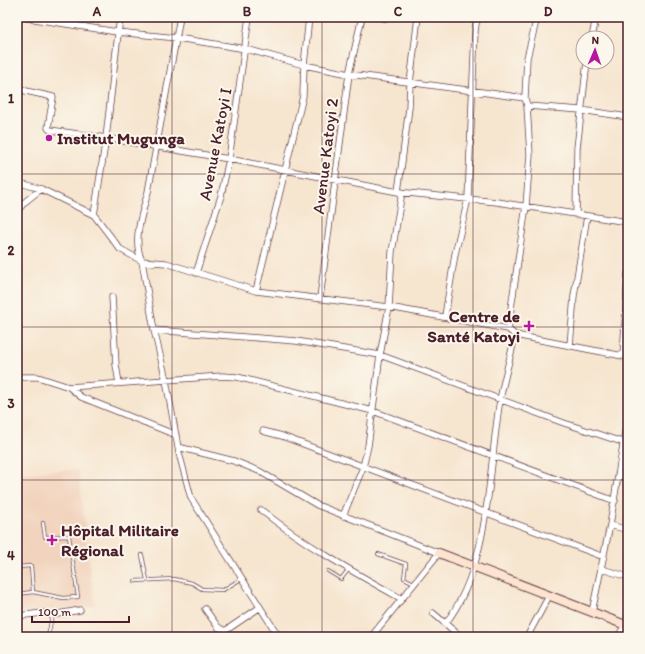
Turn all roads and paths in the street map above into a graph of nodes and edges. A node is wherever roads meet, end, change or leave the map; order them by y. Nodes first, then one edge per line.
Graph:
1 (22, 17) edge
2 (120, 17) edge
3 (180, 17) edge
4 (249, 17) edge
5 (309, 17) edge
6 (362, 17) edge
7 (369, 17) edge
8 (387, 17) edge
9 (418, 17) edge
10 (478, 17) edge
11 (537, 17) edge
12 (596, 17) edge
13 (594, 30) edge
14 (117, 32) junction
15 (177, 38) junction
16 (246, 50) junction
17 (304, 65) junction
18 (587, 70) edge
19 (349, 74) junction
20 (410, 83) junction
21 (17, 89) edge
22 (474, 92) junction
23 (525, 98) junction
24 (527, 106) junction
25 (581, 110) junction
26 (628, 117) edge
27 (106, 138) junction
28 (156, 146) junction
29 (229, 159) junction
30 (285, 170) junction
31 (337, 180) junction
32 (17, 182) edge
33 (41, 189) junction
34 (400, 192) junction
35 (468, 199) junction
36 (526, 206) junction
37 (17, 211) edge
38 (94, 215) junction
39 (576, 215) junction
40 (588, 216) junction
41 (628, 222) edge
42 (142, 261) junction
43 (196, 273) junction
44 (628, 274) edge
45 (256, 291) junction
46 (112, 297) dead end
47 (320, 298) junction
48 (390, 307) junction
49 (445, 316) junction
50 (508, 329) junction
51 (154, 330) junction
52 (515, 335) junction
53 (570, 346) junction
54 (380, 354) junction
55 (626, 356) edge
56 (17, 377) edge
57 (166, 380) junction
58 (119, 383) junction
59 (69, 387) junction
60 (500, 399) junction
61 (373, 411) junction
62 (628, 414) edge
63 (263, 431) dead end
64 (176, 435) junction
65 (622, 442) junction
66 (178, 448) junction
67 (493, 456) junction
68 (363, 467) junction
69 (618, 475) junction
70 (628, 477) edge
71 (615, 501) junction
72 (261, 510) dead end
73 (485, 511) junction
74 (343, 516) junction
75 (43, 522) dead end
76 (610, 525) junction
77 (628, 530) edge
78 (439, 553) junction
79 (142, 554) dead end
80 (378, 554) dead end
81 (604, 557) junction
82 (17, 567) edge
83 (475, 567) junction
84 (602, 569) junction
85 (349, 570) junction
86 (328, 571) dead end
87 (628, 577) edge
88 (242, 579) junction
89 (147, 580) junction
90 (135, 581) dead end
91 (414, 583) junction
92 (33, 592) junction
93 (17, 594) edge
94 (549, 596) junction
95 (402, 599) junction
96 (259, 608) junction
97 (206, 609) dead end
98 (80, 610) dead end
99 (433, 612) dead end
100 (592, 612) junction
101 (52, 615) junction
102 (17, 616) edge
103 (445, 624) junction
104 (627, 625) edge
105 (224, 630) junction
106 (48, 637) edge
107 (228, 637) edge
108 (279, 637) edge
109 (371, 637) edge
110 (461, 637) edge
111 (527, 637) edge
112 (618, 637) edge

1 - 14 street
2 - 14 street
3 - 15 street
4 - 16 street, Avenue Katoyi I
5 - 17 street
6 - 19 street, Avenue Katoyi 2
7 - 8 lane
9 - 20 street
10 - 22 street
11 - 23 street
12 - 13 street
14 - 15 street
14 - 27 street
15 - 16 street
15 - 28 street
16 - 17 street
16 - 29 street, Avenue Katoyi I
17 - 19 street
17 - 30 street
18 - 25 street
19 - 20 street
19 - 31 street, Avenue Katoyi 2
20 - 22 street
20 - 34 street
21 - 27 street
22 - 23 street
22 - 35 street
23 - 24 street
24 - 25 street
24 - 36 street
25 - 26 street
25 - 39 street
27 - 28 street
27 - 38 street
28 - 29 street
28 - 42 street
29 - 30 street
29 - 43 street, Avenue Katoyi I
30 - 31 street
30 - 45 street
31 - 34 street
31 - 47 street, Avenue Katoyi 2
32 - 33 street
33 - 37 street
33 - 38 street
34 - 35 street
34 - 48 street
35 - 36 street
35 - 49 street
36 - 39 street
36 - 50 street
38 - 42 street
39 - 40 street
40 - 41 street
40 - 53 street
42 - 43 street
42 - 51 street
43 - 45 street
44 - 55 street
45 - 47 street
46 - 58 street
47 - 48 street
48 - 49 street
48 - 54 street
49 - 50 street
50 - 52 street
51 - 54 street
51 - 57 street
52 - 53 street
52 - 60 street
53 - 55 street
54 - 60 street
54 - 61 street
56 - 59 street
57 - 58 street
57 - 61 street
57 - 64 street
58 - 59 street
59 - 64 street
60 - 65 street
60 - 67 street
61 - 67 street
61 - 68 street
62 - 65 street
63 - 68 street
64 - 66 street
65 - 69 street
66 - 74 street
66 - 88 street
67 - 71 street
67 - 73 street
68 - 73 street
68 - 74 street
69 - 70 street
69 - 71 street
71 - 76 street
72 - 85 street
73 - 81 street
73 - 83 street
74 - 78 street
75 - 92 lane
76 - 77 street
76 - 81 street
78 - 83 street
78 - 91 street
79 - 89 lane
80 - 91 lane
81 - 84 street
82 - 92 lane
83 - 94 street
83 - 103 street
84 - 87 street
84 - 100 street
85 - 86 lane
85 - 95 street
88 - 89 lane
88 - 96 street
89 - 90 lane
91 - 95 street
92 - 93 lane
94 - 100 street
94 - 111 street
95 - 109 street
96 - 105 street
96 - 108 street
97 - 105 street
98 - 101 street
99 - 103 street
100 - 104 street
101 - 102 street
101 - 106 lane
103 - 110 street
104 - 112 street
105 - 107 street

